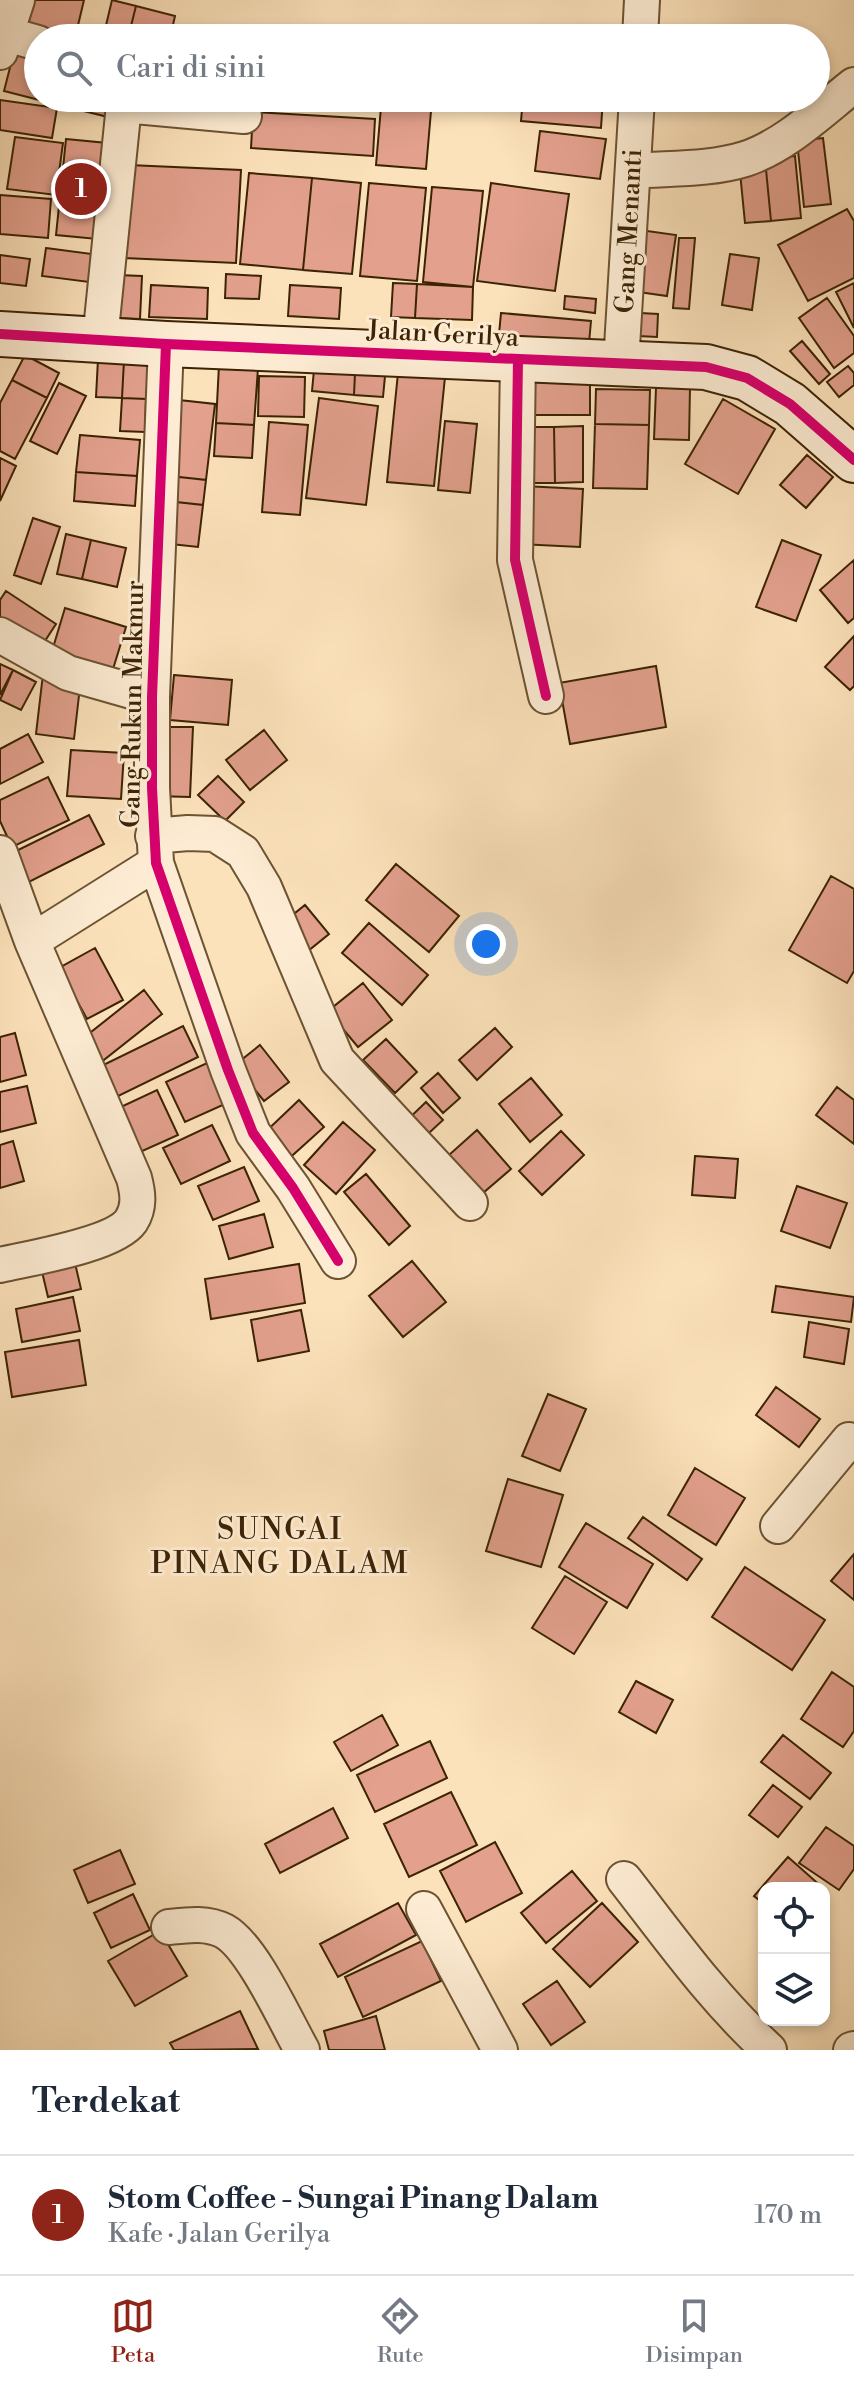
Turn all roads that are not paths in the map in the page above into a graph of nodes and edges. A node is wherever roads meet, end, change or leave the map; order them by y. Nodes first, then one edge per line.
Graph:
1 (17, 0) edge
2 (642, 0) edge
3 (641, 24) edge
4 (3, 43) edge
5 (24, 43) edge
6 (854, 85) edge
7 (830, 104) edge
8 (123, 112) edge
9 (210, 112) edge
10 (636, 112) edge
11 (820, 112) edge
12 (244, 116) dead end
13 (633, 171) junction
14 (0, 334) edge
15 (100, 340) junction
16 (166, 344) junction
17 (518, 360) junction
18 (621, 364) junction
19 (854, 460) edge
20 (0, 635) edge
21 (546, 696) dead end
22 (152, 697) junction
23 (155, 850) junction
24 (0, 853) edge
25 (32, 941) junction
26 (470, 1203) dead end
27 (338, 1261) dead end
28 (0, 1265) edge
29 (852, 1437) edge
30 (778, 1526) dead end
31 (624, 1879) dead end
32 (424, 1909) dead end
33 (169, 1927) dead end
34 (302, 2050) edge
35 (500, 2050) edge
36 (769, 2050) edge

1 - 4 street
2 - 3 street
4 - 5 street
6 - 7 street
8 - 15 street
9 - 12 street
10 - 13 street, Gang Menanti
11 - 13 street
13 - 18 street, Gang Menanti
14 - 15 street, Jalan Gerilya
15 - 16 street, Jalan Gerilya
16 - 17 street, Jalan Gerilya
16 - 22 street, Gang Rukun Makmur
17 - 18 street, Jalan Gerilya
17 - 21 street
18 - 19 street, Jalan Gerilya
20 - 22 street
22 - 23 street, Gang Rukun Makmur
23 - 25 street
23 - 26 street
23 - 27 street, Gang Rukun Makmur
24 - 25 street
25 - 28 street
29 - 30 street
31 - 36 street
32 - 35 street
33 - 34 street

